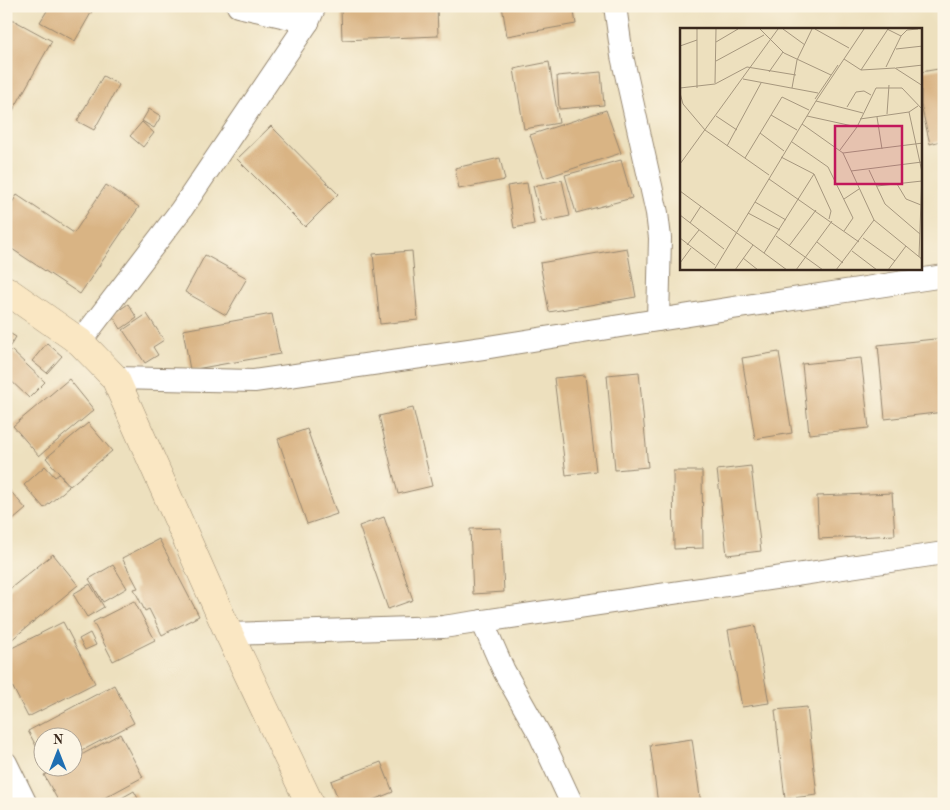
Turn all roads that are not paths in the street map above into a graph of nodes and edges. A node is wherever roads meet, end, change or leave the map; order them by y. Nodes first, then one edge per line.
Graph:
1 (238, 6) edge
2 (615, 6) edge
3 (312, 14) edge
4 (944, 276) edge
5 (6, 290) edge
6 (658, 320) junction
7 (80, 342) junction
8 (114, 378) junction
9 (944, 553) edge
10 (482, 621) junction
11 (229, 634) junction
12 (6, 762) edge
13 (26, 804) edge
14 (310, 804) edge
15 (572, 804) edge

1 - 3 street
2 - 6 street
3 - 7 street
4 - 6 street
5 - 7 street
6 - 8 street
7 - 8 street
8 - 11 street
9 - 10 street
10 - 11 street
10 - 15 street
11 - 14 street
12 - 13 street

